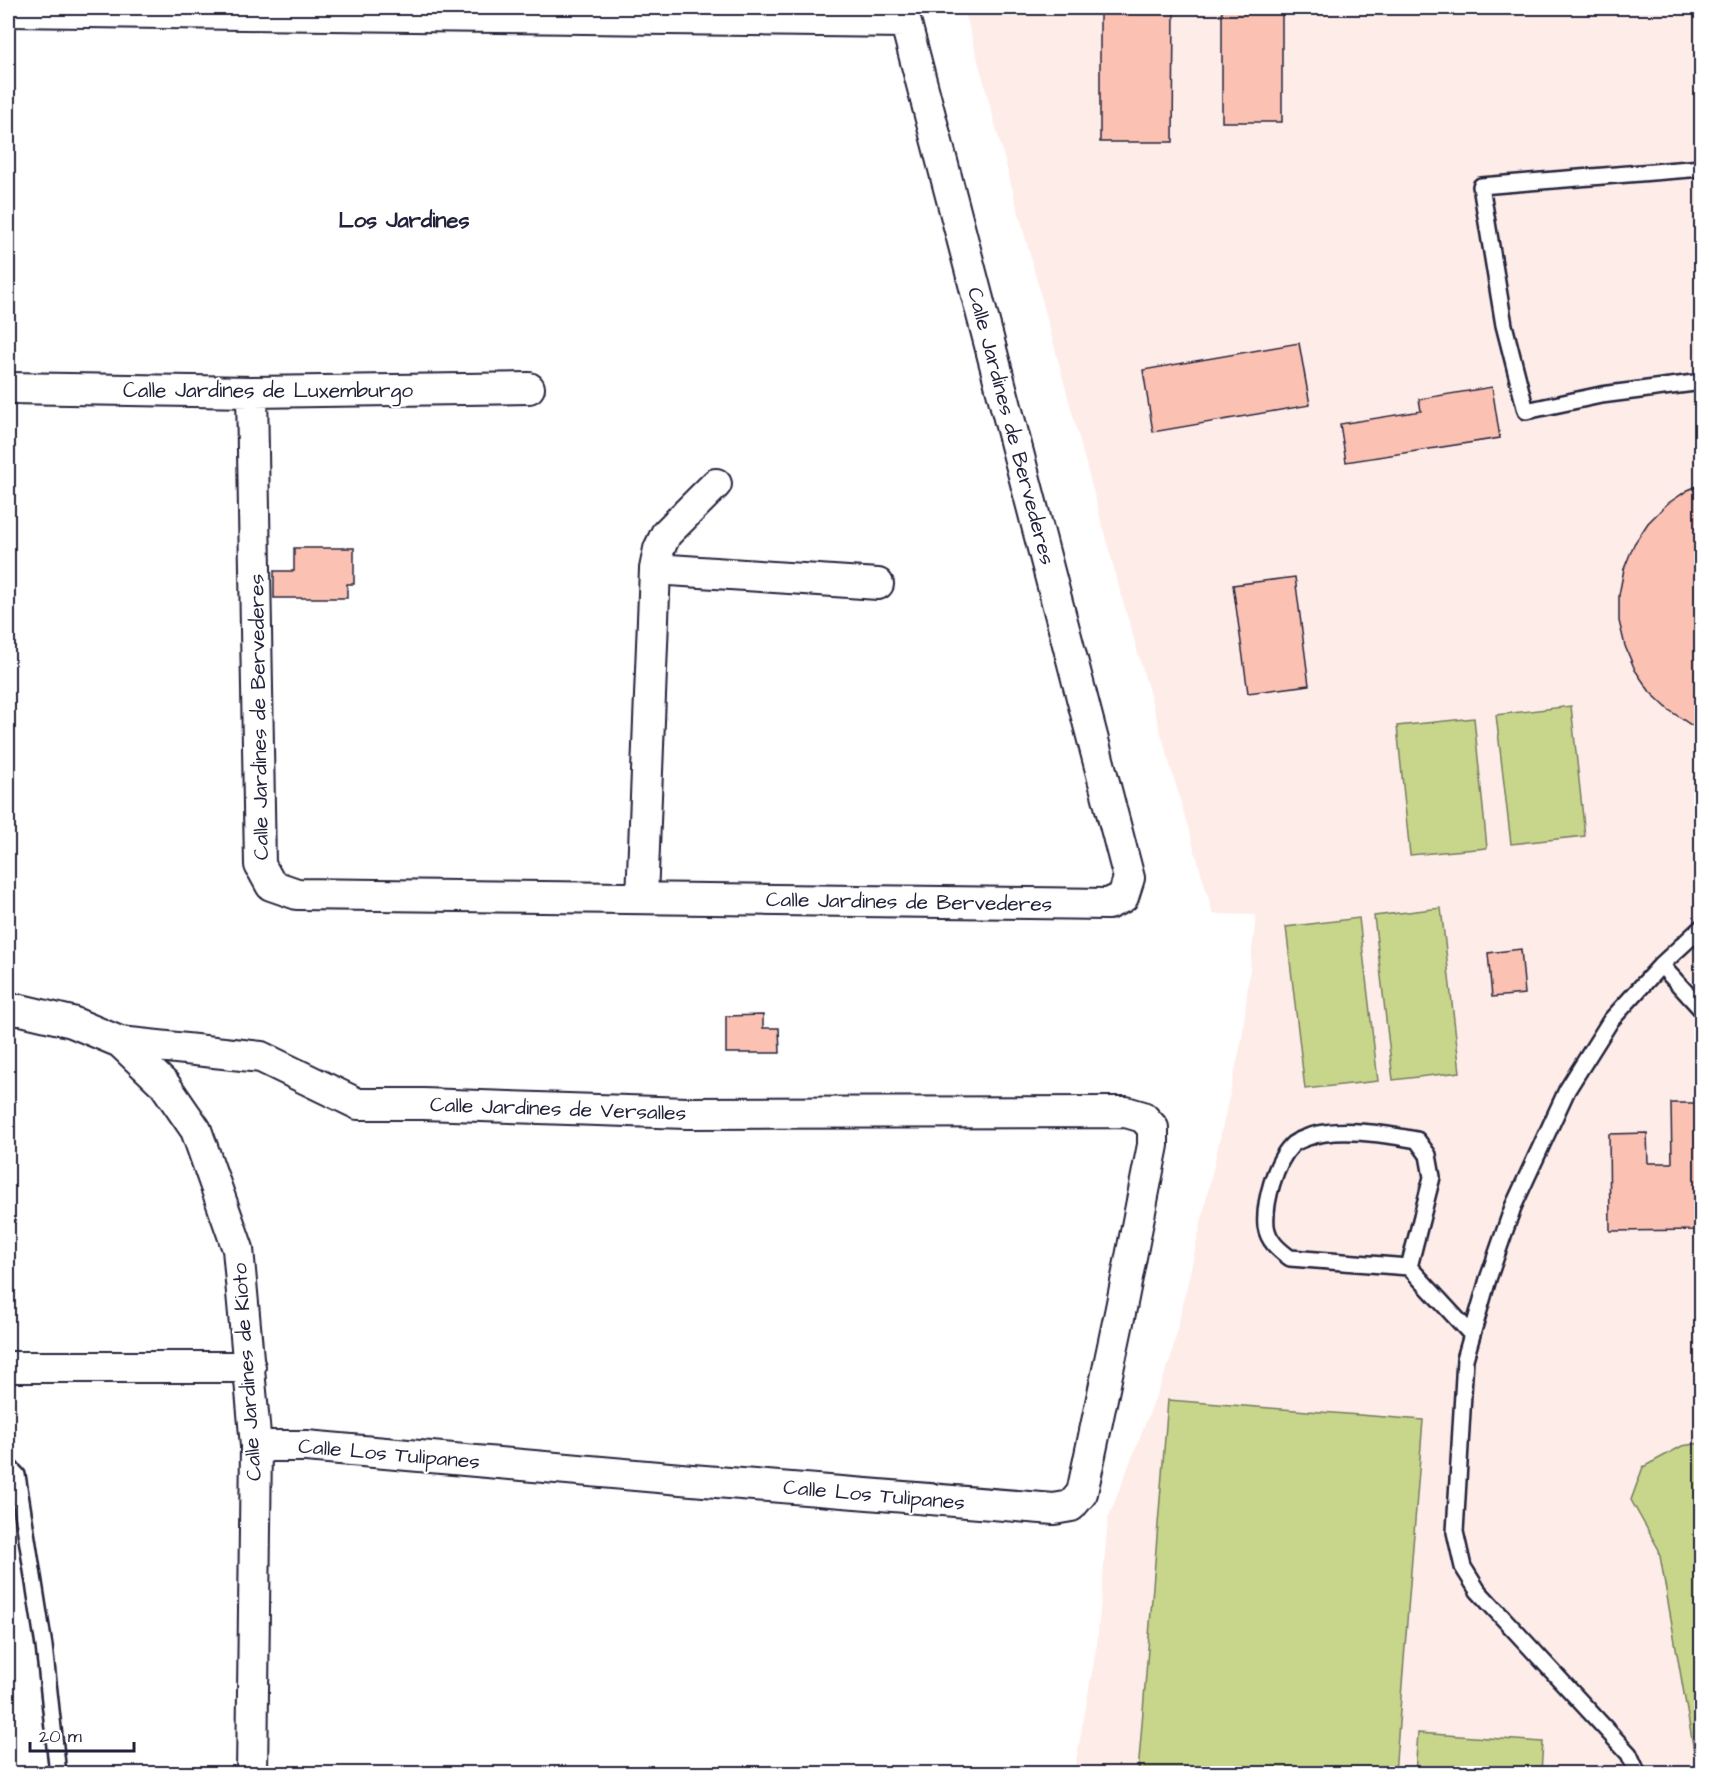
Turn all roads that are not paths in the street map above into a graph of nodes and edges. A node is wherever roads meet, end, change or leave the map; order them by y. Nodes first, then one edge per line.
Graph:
1 (8, 11) edge
2 (904, 15) edge
3 (1701, 168) edge
4 (1701, 382) edge
5 (8, 388) edge
6 (529, 388) dead end
7 (252, 392) junction
8 (716, 484) dead end
9 (655, 569) junction
10 (878, 585) dead end
11 (642, 898) junction
12 (1701, 927) edge
13 (1660, 965) junction
14 (8, 1010) edge
15 (1701, 1010) edge
16 (120, 1042) junction
17 (1126, 1112) joint
18 (1409, 1267) junction
19 (1471, 1334) junction
20 (8, 1367) edge
21 (250, 1367) junction
22 (256, 1446) junction
23 (8, 1466) edge
24 (58, 1773) edge
25 (252, 1773) edge
26 (1638, 1773) edge

1 - 2 street
2 - 11 street, Calle Jardines de Bervederes
3 - 4 lane
5 - 7 street, Calle Jardines de Luxemburgo
6 - 7 street, Calle Jardines de Luxemburgo
7 - 11 street, Calle Jardines de Bervederes
8 - 9 street
9 - 10 street
9 - 11 street
12 - 13 lane
13 - 15 lane
13 - 19 lane
14 - 16 street, Calle Jardines de Versalles
16 - 17 street, Calle Jardines de Versalles
16 - 21 street, Calle Jardines de Kioto
17 - 22 street, Calle Los Tulipanes
18 - 18 lane
18 - 19 lane
19 - 26 lane
20 - 21 street
21 - 22 street, Calle Jardines de Kioto
22 - 25 street, Calle Jardines de Kioto
23 - 24 lane

